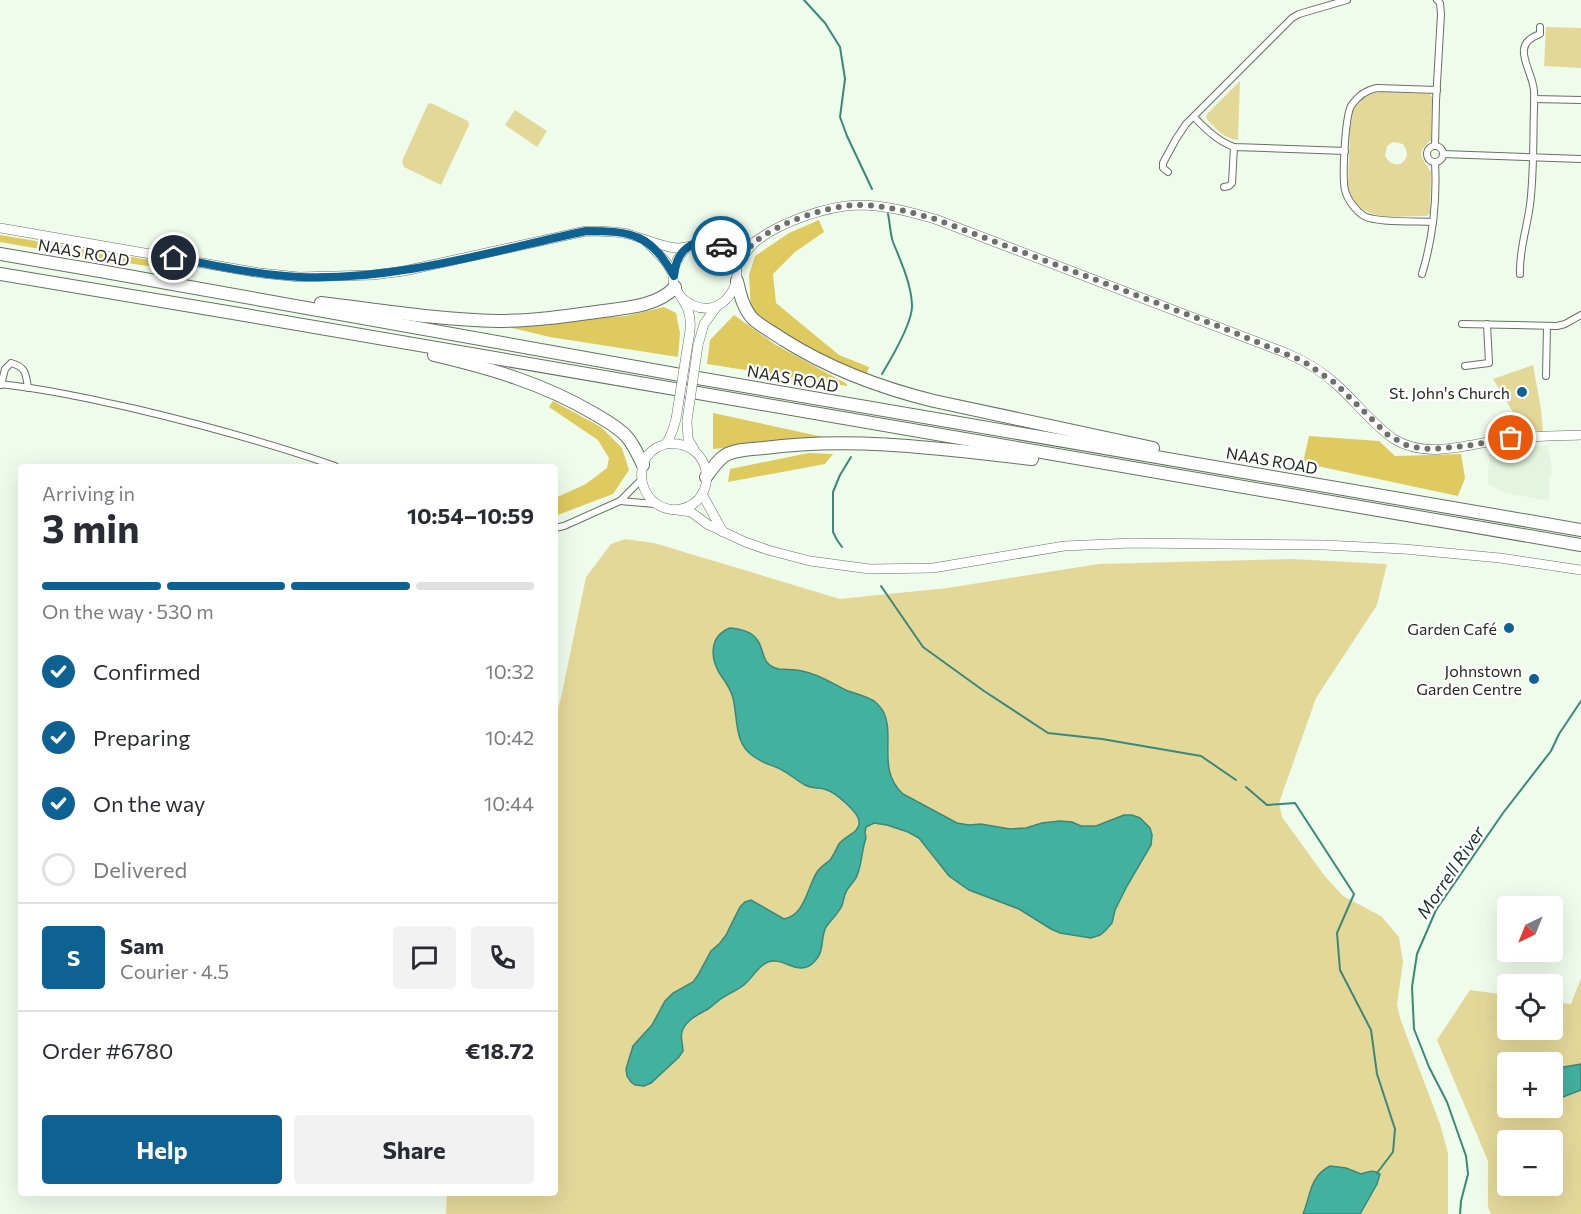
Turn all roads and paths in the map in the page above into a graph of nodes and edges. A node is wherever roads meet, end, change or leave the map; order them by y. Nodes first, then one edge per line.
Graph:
1 (1347, 0) edge
2 (1437, 0) edge
3 (1540, 27) dead end
4 (1437, 90) junction
5 (1534, 99) junction
6 (1581, 100) edge
7 (1194, 117) junction
8 (1435, 146) junction
9 (1234, 147) junction
10 (1345, 151) junction
11 (1443, 154) junction
12 (1532, 157) junction
13 (1581, 159) edge
14 (1435, 162) junction
15 (1168, 172) dead end
16 (1224, 186) dead end
17 (1433, 222) junction
18 (0, 228) edge
19 (644, 239) junction
20 (755, 242) junction
21 (689, 246) junction
22 (722, 247) junction
23 (0, 254) edge
24 (100, 271) junction
25 (0, 274) edge
26 (1422, 274) dead end
27 (1520, 274) dead end
28 (736, 275) junction
29 (674, 281) junction
30 (682, 298) junction
31 (717, 306) junction
32 (245, 315) junction
33 (1581, 315) edge
34 (1462, 324) dead end
35 (1487, 324) junction
36 (1547, 326) junction
37 (693, 344) junction
38 (1465, 366) dead end
39 (1546, 376) dead end
40 (1, 385) edge
41 (28, 388) junction
42 (1581, 435) edge
43 (665, 444) junction
44 (695, 451) junction
45 (329, 464) edge
46 (643, 465) junction
47 (1271, 476) junction
48 (706, 477) junction
49 (641, 480) junction
50 (1269, 492) junction
51 (702, 494) junction
52 (620, 501) junction
53 (656, 504) junction
54 (677, 510) junction
55 (558, 527) edge
56 (1581, 530) edge
57 (723, 532) junction
58 (1581, 545) edge
59 (1581, 570) edge

1 - 7 street
2 - 4 street
3 - 5 street
4 - 8 street
4 - 10 street
5 - 6 street
5 - 12 street
7 - 9 street
7 - 15 street
8 - 11 street
8 - 14 street
9 - 10 street
9 - 16 street
10 - 17 street
11 - 12 street
11 - 14 street
12 - 13 street
12 - 27 street
14 - 17 street
17 - 26 street
18 - 19 street
19 - 21 street
19 - 29 street
20 - 22 street
20 - 28 street
20 - 42 street
21 - 22 street
21 - 29 street
22 - 28 street
23 - 24 highway, NAAS ROAD
24 - 29 highway
24 - 47 highway, NAAS ROAD
25 - 32 highway, NAAS ROAD
28 - 31 street
28 - 47 highway
29 - 30 street
30 - 31 street
30 - 37 street
31 - 37 street
32 - 46 highway
32 - 50 highway, NAAS ROAD
33 - 36 street
34 - 35 street
35 - 36 street
35 - 38 street
36 - 39 street
37 - 43 street, bridge
37 - 44 street, bridge
40 - 41 street
40 - 41 street
41 - 45 street
43 - 44 street
43 - 46 street
44 - 48 street
46 - 49 street
47 - 56 highway, NAAS ROAD
48 - 50 highway
48 - 51 street
49 - 52 street
49 - 53 street
50 - 58 highway, NAAS ROAD
51 - 54 street
51 - 57 street
52 - 53 street
52 - 55 street
53 - 54 street
54 - 57 street
57 - 59 street

